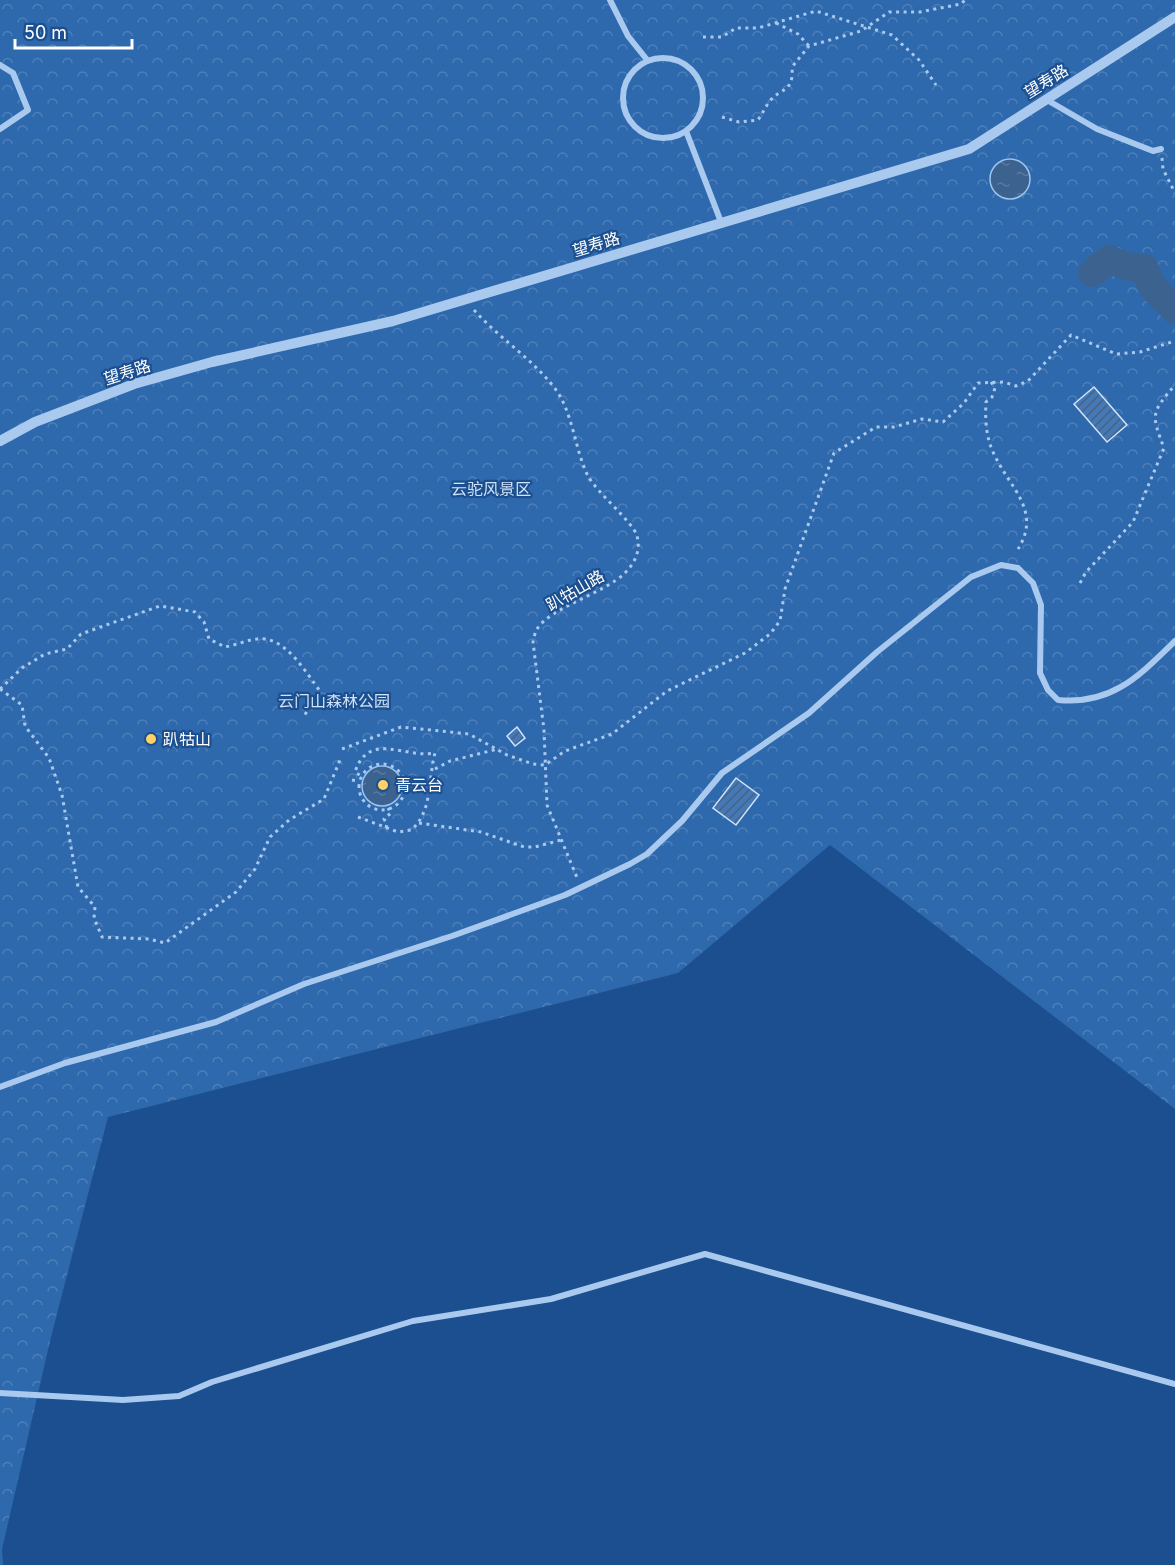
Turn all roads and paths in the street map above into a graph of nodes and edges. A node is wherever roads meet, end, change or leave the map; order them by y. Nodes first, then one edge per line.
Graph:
1 (610, 0) edge
2 (965, 0) edge
3 (1175, 17) edge
4 (774, 22) junction
5 (865, 27) junction
6 (703, 37) dead end
7 (809, 46) junction
8 (648, 61) junction
9 (0, 65) edge
10 (936, 85) dead end
11 (1046, 99) junction
12 (722, 117) dead end
13 (0, 129) edge
14 (686, 131) junction
15 (1161, 149) joint
16 (1175, 193) edge
17 (721, 222) junction
18 (465, 299) junction
19 (1175, 341) edge
20 (991, 382) junction
21 (1175, 385) edge
22 (0, 441) edge
23 (1018, 549) dead end
24 (1080, 582) dead end
25 (1175, 641) edge
26 (0, 689) edge
27 (305, 715) dead end
28 (342, 749) dead end
29 (498, 749) junction
30 (340, 760) dead end
31 (545, 765) junction
32 (435, 770) junction
33 (361, 776) junction
34 (352, 780) dead end
35 (359, 781) junction
36 (388, 808) junction
37 (358, 817) dead end
38 (419, 824) junction
39 (386, 828) junction
40 (561, 840) junction
41 (581, 887) junction
42 (0, 1087) edge
43 (1175, 1384) edge
44 (0, 1393) edge

1 - 8 street
2 - 5 path
3 - 11 street, 望寿路
4 - 5 path
4 - 6 path
4 - 7 path
5 - 7 path
5 - 10 path
7 - 12 path
8 - 14 street
8 - 14 street
9 - 13 street
11 - 15 street
11 - 17 street, 望寿路
14 - 17 street
15 - 16 path
17 - 18 street, 望寿路
18 - 22 street, 望寿路
18 - 31 path, 趴牯山路
19 - 20 path
20 - 23 path
20 - 31 path
21 - 24 path
25 - 41 street
26 - 27 path
26 - 30 path
28 - 29 path
29 - 31 path
29 - 32 path
31 - 40 path, 趴牯山路
32 - 33 path
32 - 38 path
33 - 35 path
33 - 36 path
34 - 35 path
35 - 36 path
36 - 39 path
37 - 39 path
38 - 39 path
38 - 40 path
40 - 41 path, 趴牯山路
41 - 42 street
43 - 44 street

